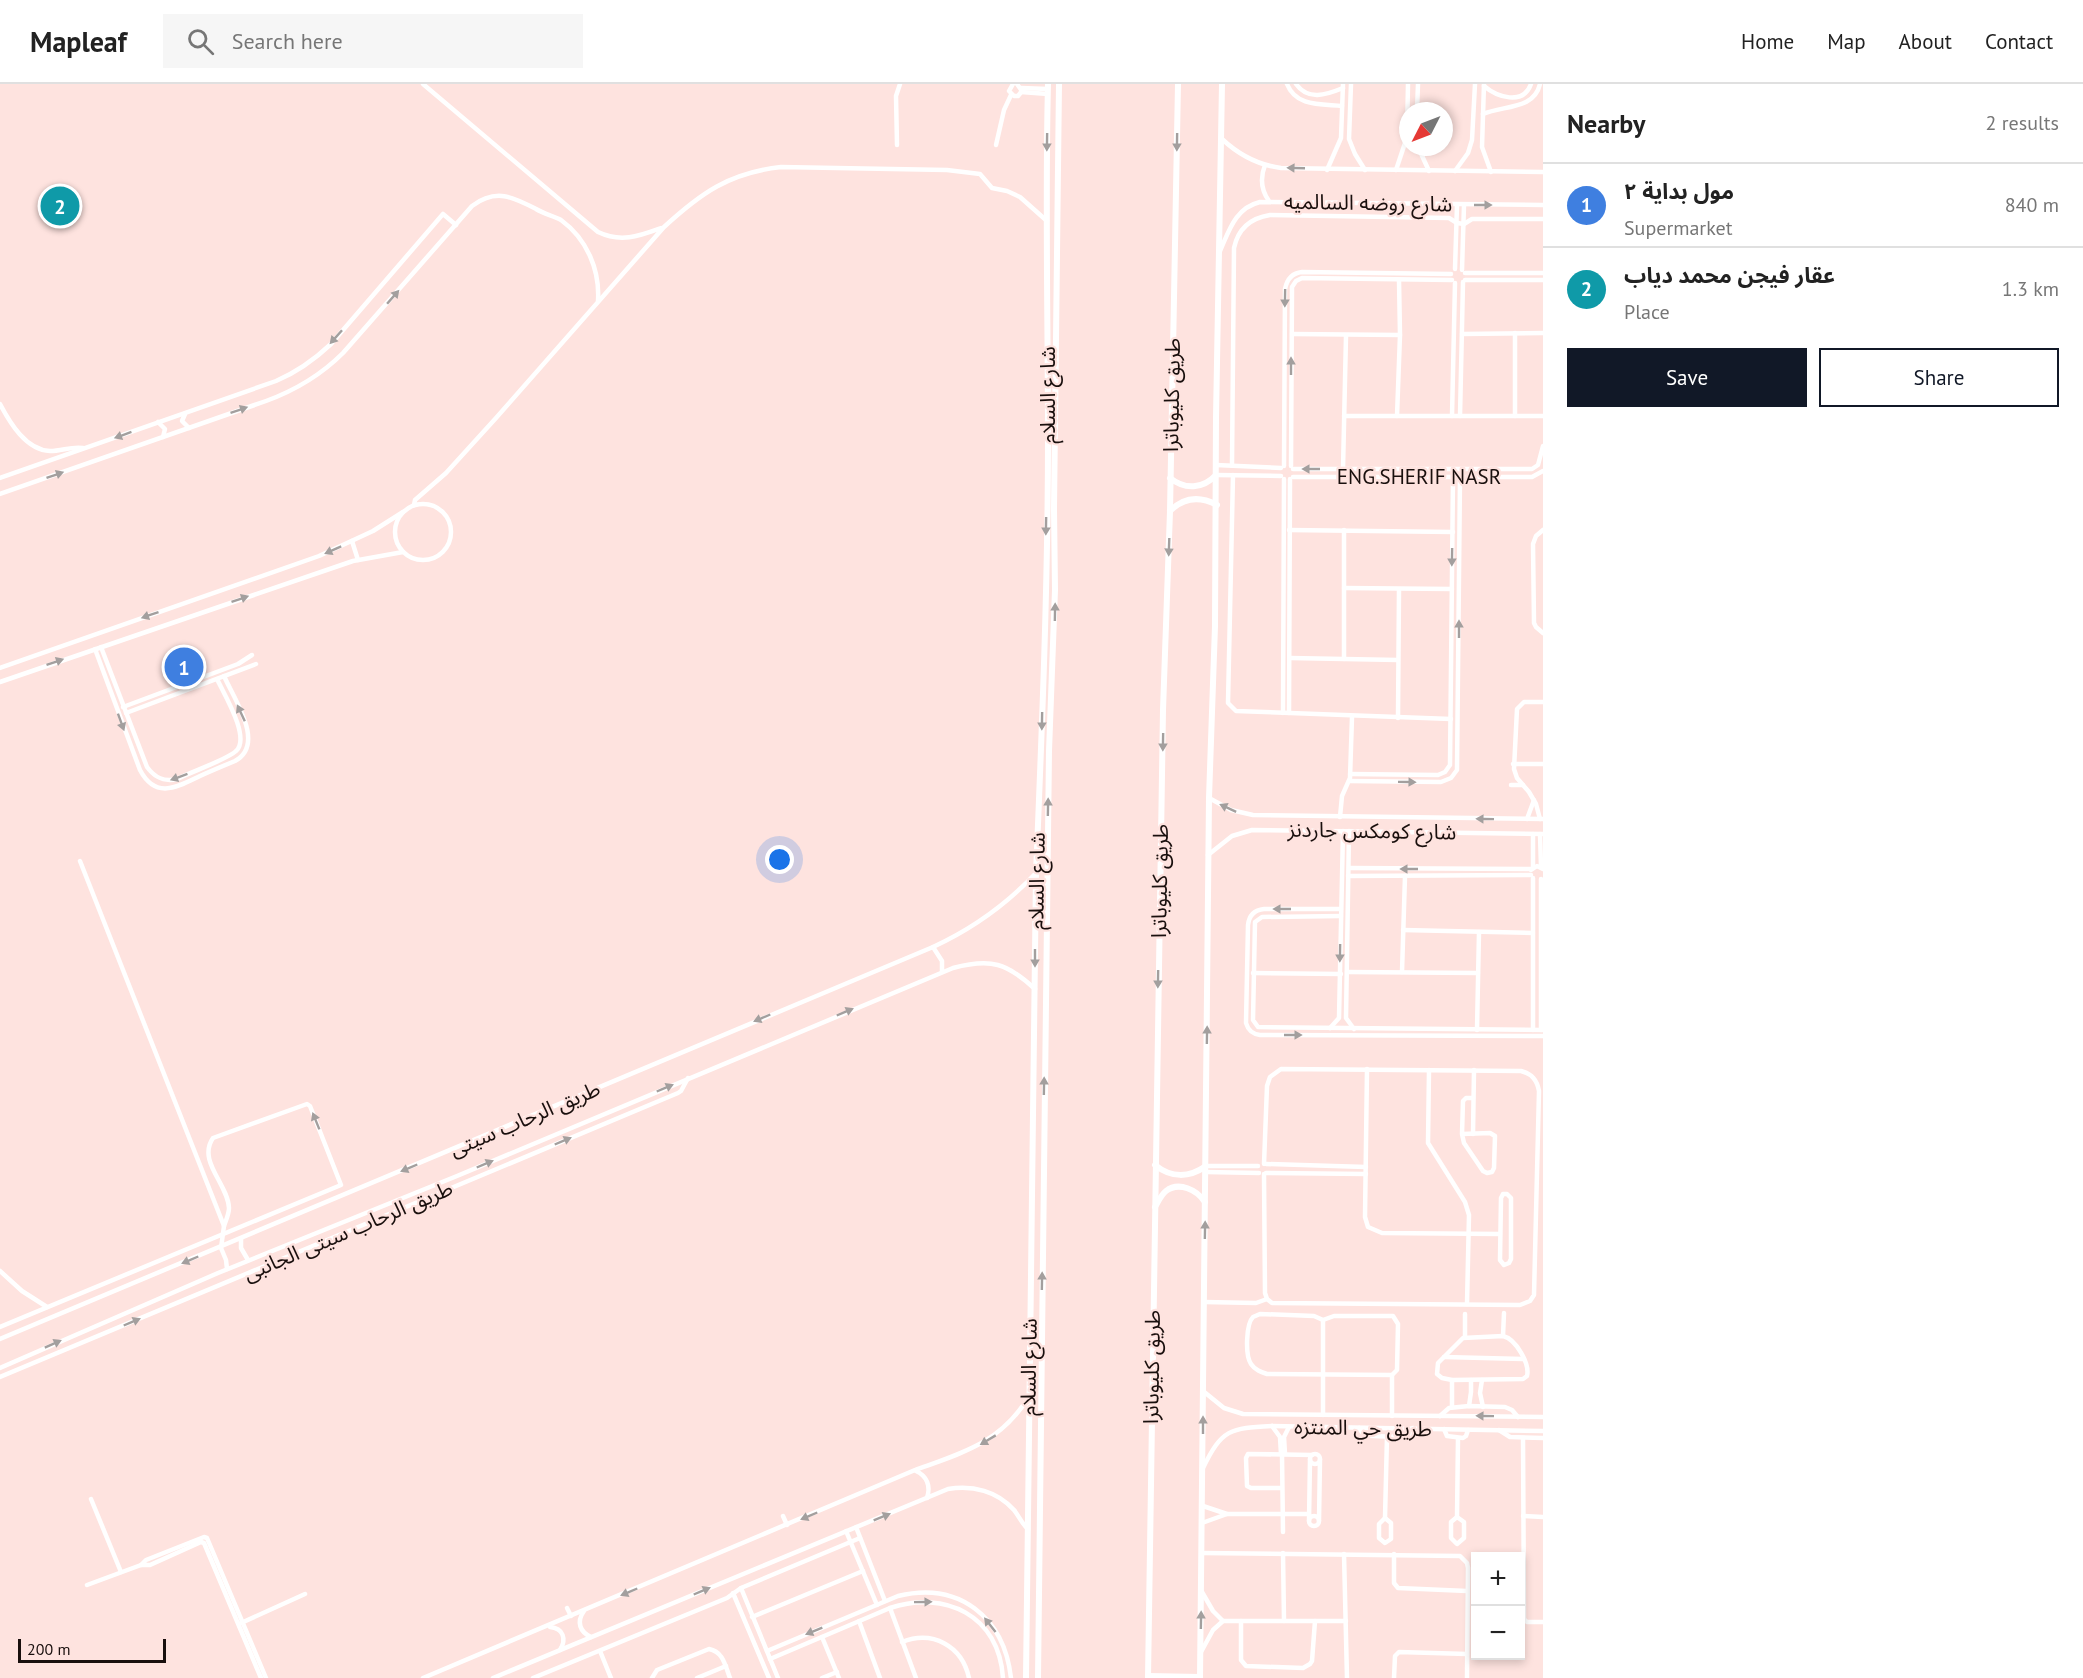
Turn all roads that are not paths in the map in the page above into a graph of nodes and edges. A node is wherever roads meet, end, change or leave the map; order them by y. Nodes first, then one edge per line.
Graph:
1 (423, 84) edge
2 (900, 84) edge
3 (1012, 84) edge
4 (1059, 84) edge
5 (1178, 84) edge
6 (1222, 84) edge
7 (1287, 84) edge
8 (1296, 84) edge
9 (1351, 84) edge
10 (1408, 84) edge
11 (1418, 84) edge
12 (1475, 84) edge
13 (1531, 84) edge
14 (1540, 84) edge
15 (1484, 85) edge
16 (1343, 86) edge
17 (1020, 88) edge
18 (1048, 89) edge
19 (1011, 94) junction
20 (1408, 102) edge
21 (1417, 102) edge
22 (1342, 106) junction
23 (1483, 114) junction
24 (1341, 138) junction
25 (1349, 139) junction
26 (1222, 140) junction
27 (897, 145) dead end
28 (996, 145) dead end
29 (1401, 156) edge
30 (1422, 156) edge
31 (1265, 165) junction
32 (1327, 170) junction
33 (1365, 170) junction
34 (1396, 170) junction
35 (1429, 171) junction
36 (1455, 171) junction
37 (1491, 171) junction
38 (1543, 172) edge
39 (1269, 201) junction
40 (1457, 205) junction
41 (1464, 205) junction
42 (1543, 206) edge
43 (569, 209) junction
44 (560, 219) junction
45 (1543, 219) edge
46 (1047, 221) junction
47 (1456, 224) junction
48 (1464, 224) junction
49 (456, 225) junction
50 (664, 227) junction
51 (1220, 251) junction
52 (1455, 269) junction
53 (1463, 272) junction
54 (1351, 273) junction
55 (1543, 273) edge
56 (1451, 274) junction
57 (1351, 279) junction
58 (1400, 280) junction
59 (1543, 280) edge
60 (1464, 281) junction
61 (1453, 282) junction
62 (598, 301) junction
63 (1515, 333) junction
64 (1543, 333) edge
65 (1292, 334) junction
66 (1462, 334) junction
67 (1400, 335) junction
68 (1346, 336) junction
69 (1284, 391) junction
70 (1291, 391) junction
71 (0, 404) edge
72 (2, 414) edge
73 (185, 414) junction
74 (1344, 416) junction
75 (1398, 416) junction
76 (1452, 416) junction
77 (1460, 416) junction
78 (1515, 416) junction
79 (1543, 416) edge
80 (158, 422) junction
81 (189, 428) junction
82 (163, 437) junction
83 (1543, 446) edge
84 (86, 448) junction
85 (1216, 465) junction
86 (1232, 465) junction
87 (1248, 467) junction
88 (1282, 467) junction
89 (1292, 468) junction
90 (1343, 469) junction
91 (1396, 469) junction
92 (1543, 471) edge
93 (1216, 475) junction
94 (1233, 475) junction
95 (1248, 475) junction
96 (1282, 477) junction
97 (1396, 477) junction
98 (1453, 477) junction
99 (1460, 477) junction
100 (0, 478) edge
101 (1170, 478) junction
102 (1292, 478) junction
103 (0, 494) edge
104 (414, 505) junction
105 (1217, 506) junction
106 (1170, 511) junction
107 (403, 512) junction
108 (1283, 530) junction
109 (1290, 530) junction
110 (1344, 530) junction
111 (1543, 530) edge
112 (1453, 532) junction
113 (352, 542) junction
114 (403, 552) junction
115 (358, 560) junction
116 (1344, 588) junction
117 (1399, 588) junction
118 (1452, 589) junction
119 (1543, 633) edge
120 (98, 648) junction
121 (252, 654) dead end
122 (1290, 658) junction
123 (1344, 659) junction
124 (1398, 660) junction
125 (256, 664) dead end
126 (1283, 664) junction
127 (1289, 665) junction
128 (0, 668) edge
129 (234, 669) junction
130 (108, 675) junction
131 (224, 676) junction
132 (217, 679) junction
133 (0, 682) edge
134 (1543, 702) edge
135 (123, 707) junction
136 (126, 713) junction
137 (1286, 713) junction
138 (1352, 717) junction
139 (1398, 718) junction
140 (1451, 719) junction
141 (1041, 751) junction
142 (1049, 752) junction
143 (208, 764) junction
144 (1513, 764) junction
145 (1543, 764) edge
146 (211, 771) junction
147 (1350, 774) junction
148 (1349, 781) junction
149 (1511, 785) dead end
150 (1523, 785) junction
151 (1209, 798) junction
152 (1534, 800) junction
153 (1253, 815) junction
154 (1340, 817) junction
155 (1527, 819) junction
156 (1541, 819) edge
157 (1252, 830) junction
158 (1343, 831) junction
159 (1349, 831) junction
160 (1533, 834) junction
161 (1542, 834) edge
162 (1209, 855) junction
163 (80, 861) dead end
164 (1349, 868) junction
165 (1542, 868) edge
166 (1532, 872) junction
167 (1036, 873) junction
168 (1348, 876) junction
169 (1405, 876) junction
170 (1542, 877) edge
171 (1341, 909) junction
172 (1341, 916) junction
173 (1403, 930) junction
174 (1479, 932) junction
175 (1533, 933) junction
176 (933, 947) junction
177 (942, 972) junction
178 (1402, 972) junction
179 (1247, 973) junction
180 (1254, 973) junction
181 (1347, 973) junction
182 (1478, 973) junction
183 (1542, 973) edge
184 (1340, 974) junction
185 (1035, 989) junction
186 (1330, 1029) junction
187 (1354, 1029) junction
188 (1477, 1030) junction
189 (1533, 1030) junction
190 (1542, 1030) edge
191 (1543, 1036) edge
192 (1367, 1069) junction
193 (1430, 1070) junction
194 (1474, 1070) junction
195 (689, 1077) junction
196 (1473, 1098) junction
197 (1462, 1134) junction
198 (1473, 1134) junction
199 (1265, 1164) junction
200 (1155, 1165) junction
201 (1226, 1166) junction
202 (1245, 1166) junction
203 (1258, 1166) junction
204 (1366, 1167) junction
205 (1206, 1169) junction
206 (1226, 1172) junction
207 (1245, 1173) junction
208 (1263, 1173) junction
209 (1365, 1174) junction
210 (1205, 1202) junction
211 (1155, 1207) junction
212 (274, 1213) junction
213 (278, 1222) junction
214 (224, 1226) junction
215 (1469, 1234) junction
216 (1500, 1234) junction
217 (222, 1236) junction
218 (241, 1239) junction
219 (221, 1248) junction
220 (248, 1260) junction
221 (227, 1269) junction
222 (0, 1271) edge
223 (218, 1273) junction
224 (115, 1279) junction
225 (222, 1284) junction
226 (120, 1290) junction
227 (1267, 1299) junction
228 (1204, 1302) junction
229 (1467, 1305) junction
230 (47, 1307) junction
231 (1504, 1313) dead end
232 (1465, 1314) dead end
233 (1323, 1320) junction
234 (106, 1321) junction
235 (0, 1327) edge
236 (110, 1332) junction
237 (1466, 1336) junction
238 (1503, 1336) junction
239 (0, 1339) edge
240 (24, 1357) junction
241 (1444, 1357) junction
242 (1523, 1359) junction
243 (27, 1366) junction
244 (0, 1368) edge
245 (1323, 1374) junction
246 (1392, 1375) junction
247 (0, 1377) edge
248 (1452, 1380) junction
249 (1471, 1380) junction
250 (1482, 1380) junction
251 (1028, 1381) junction
252 (1041, 1382) junction
253 (1203, 1391) junction
254 (1028, 1398) junction
255 (1469, 1406) junction
256 (1452, 1407) junction
257 (1483, 1407) junction
258 (1243, 1414) junction
259 (1323, 1415) junction
260 (1392, 1416) junction
261 (1440, 1416) junction
262 (1518, 1417) junction
263 (1543, 1417) edge
264 (1242, 1424) junction
265 (1272, 1426) junction
266 (1289, 1427) junction
267 (1359, 1428) junction
268 (1413, 1428) junction
269 (1444, 1430) junction
270 (1468, 1430) junction
271 (1499, 1430) junction
272 (1543, 1431) edge
273 (1387, 1436) junction
274 (1458, 1438) junction
275 (1523, 1438) junction
276 (1543, 1438) edge
277 (1282, 1454) junction
278 (1311, 1457) junction
279 (1320, 1459) junction
280 (1203, 1468) junction
281 (915, 1470) junction
282 (1282, 1488) junction
283 (927, 1498) junction
284 (91, 1499) dead end
285 (1203, 1506) junction
286 (1227, 1514) junction
287 (1282, 1514) junction
288 (1309, 1514) junction
289 (783, 1516) dead end
290 (1523, 1516) junction
291 (1457, 1517) junction
292 (1543, 1517) edge
293 (1385, 1518) junction
294 (1202, 1522) junction
295 (787, 1525) junction
296 (856, 1527) junction
297 (1028, 1529) junction
298 (846, 1532) junction
299 (1283, 1532) dead end
300 (860, 1538) junction
301 (851, 1542) junction
302 (1202, 1553) junction
303 (1284, 1553) junction
304 (1344, 1554) junction
305 (1394, 1554) junction
306 (863, 1571) junction
307 (121, 1572) junction
308 (87, 1585) dead end
309 (741, 1588) junction
310 (1201, 1591) junction
311 (1467, 1591) junction
312 (733, 1593) junction
313 (305, 1594) dead end
314 (885, 1601) junction
315 (877, 1605) junction
316 (567, 1608) dead end
317 (890, 1608) junction
318 (749, 1609) junction
319 (584, 1611) junction
320 (741, 1613) junction
321 (571, 1616) junction
322 (753, 1617) junction
323 (859, 1621) junction
324 (1223, 1621) junction
325 (1241, 1621) junction
326 (1284, 1621) junction
327 (1315, 1621) junction
328 (1346, 1621) junction
329 (1543, 1622) edge
330 (240, 1623) junction
331 (547, 1627) junction
332 (592, 1637) junction
333 (822, 1637) junction
334 (902, 1642) junction
335 (561, 1650) junction
336 (600, 1651) junction
337 (767, 1651) junction
338 (1201, 1652) junction
339 (1467, 1654) junction
340 (770, 1659) junction
341 (726, 1666) junction
342 (838, 1675) edge
343 (1148, 1677) edge
344 (261, 1678) edge
345 (266, 1678) edge
346 (423, 1678) edge
347 (493, 1678) edge
348 (533, 1678) edge
349 (611, 1678) edge
350 (652, 1678) edge
351 (697, 1678) edge
352 (730, 1678) edge
353 (769, 1678) edge
354 (778, 1678) edge
355 (822, 1678) edge
356 (880, 1678) edge
357 (916, 1678) edge
358 (969, 1678) edge
359 (1003, 1678) edge
360 (1011, 1678) edge
361 (1026, 1678) edge
362 (1038, 1678) edge
363 (1200, 1678) edge
364 (1347, 1678) edge
365 (1394, 1678) edge
366 (1467, 1678) edge

1 - 43 street
2 - 27 street
3 - 19 street
142 -> 4 main road, شارع السلام
5 -> 101 main road, طريق كليوباترا
6 - 26 main road
7 - 22 street
8 - 16 street
9 - 25 street
10 - 20 street
11 - 21 street
12 - 36 street
13 - 15 street
14 - 23 street
15 - 23 street
16 - 22 street
17 - 18 street
17 - 19 street
18 -> 46 main road, شارع السلام
19 - 28 street
22 - 24 street
23 - 37 street
24 - 25 street
24 - 32 street
25 - 33 street
26 - 31 street, شارع روضه السالميه
26 - 51 main road
29 - 34 street
30 - 35 street
32 -> 31 street, شارع روضه السالميه
31 - 39 street
32 - 33 street, شارع روضه السالميه
33 - 34 street, شارع روضه السالميه
34 - 35 street, شارع روضه السالميه
35 - 36 street, شارع روضه السالميه
36 - 37 street, شارع روضه السالميه
37 - 38 street, شارع روضه السالميه
39 - 40 street, شارع روضه السالميه
39 - 51 street, شارع روضه السالميه
40 - 41 street, شارع روضه السالميه
40 - 47 street
41 -> 42 street, شارع روضه السالميه
41 - 48 street
43 - 44 street
43 - 50 street
44 - 49 street
44 - 62 street
45 - 48 street
46 - 50 street
46 -> 141 main road, شارع السلام
47 - 48 street
47 - 52 street
47 - 86 street
48 - 53 street
49 -> 73 street
81 -> 49 street
50 - 62 street
51 - 85 main road
52 - 53 street
52 - 56 street
53 - 55 street
53 - 60 street
54 - 56 street
54 - 57 street
54 -> 69 street
56 - 61 street
57 - 58 street
57 - 65 street
58 - 61 street
58 - 67 street
59 - 60 street
60 - 61 street
60 - 66 street
61 - 76 street
62 - 104 street
63 - 64 street
63 - 66 street
63 - 78 street
65 - 68 street
70 -> 65 street
66 - 77 street
67 - 68 street
67 - 75 street
68 - 74 street
69 - 70 street
69 - 88 street
70 - 89 street
71 - 72 street
72 - 84 street
73 - 80 street
73 - 81 street
74 - 75 street
74 - 90 street
75 - 76 street
76 - 77 street
77 - 78 street
78 - 79 street
80 - 82 street
80 -> 84 street
81 - 82 street
103 -> 82 street
83 - 91 street
84 - 100 street
85 - 86 street
85 - 93 main road
86 - 87 street
87 - 88 street
87 - 95 street
88 - 89 street
88 - 96 street
90 -> 89 street
89 - 102 street
90 - 91 street
91 - 97 street
92 - 99 street, ENG.SHERIF NASR
93 - 94 street, ENG.SHERIF NASR
93 - 101 main road
93 - 105 main road
94 - 95 street, ENG.SHERIF NASR
94 - 137 street
95 - 96 street, ENG.SHERIF NASR
96 - 102 street, ENG.SHERIF NASR
96 - 108 street
97 - 98 street, ENG.SHERIF NASR
97 - 102 street, ENG.SHERIF NASR
98 - 99 street, ENG.SHERIF NASR
98 - 112 street
148 -> 99 street
101 - 106 main road, طريق كليوباترا
102 - 109 street
104 - 107 street
104 - 114 street
105 - 106 main road
105 - 151 main road
106 -> 200 main road, طريق كليوباترا
107 - 113 street
107 - 114 street
108 - 109 street
108 - 126 street
109 - 110 street
109 - 122 street
110 - 112 street
110 - 116 street
111 - 119 street
112 -> 118 street
113 - 115 street
113 -> 128 street
114 - 115 street
120 -> 115 street
116 - 117 street
116 - 123 street
117 - 118 street
117 - 124 street
118 - 140 street
120 - 130 street
133 -> 120 street
121 - 129 street
122 - 123 street
122 - 127 street
123 - 124 street
124 - 139 street
125 - 129 street
126 - 127 street
126 - 137 street
127 - 137 street
129 - 131 street
129 - 135 street
130 - 135 street
130 -> 146 street
131 - 132 street
146 -> 131 street
132 - 136 street
132 - 143 street
134 - 144 street
135 - 136 street
143 -> 136 street
137 - 138 street
138 - 139 street
138 - 147 street
139 - 140 street
140 - 147 street
141 - 142 main road
141 - 167 main road, شارع السلام
252 -> 142 main road, شارع السلام
143 - 146 street
144 - 145 street
144 - 150 street
147 - 148 street
148 - 154 street
149 - 150 street
150 - 152 street
153 -> 151 street, شارع كومكس جاردنز
151 - 162 main road
152 - 155 street
152 - 156 street
153 - 154 street, شارع كومكس جاردنز
153 - 157 street
155 -> 154 street, شارع كومكس جاردنز
155 - 156 street, شارع كومكس جاردنز
157 - 158 street, شارع كومكس جاردنز
157 - 162 street, شارع كومكس جاردنز
158 - 159 street, شارع كومكس جاردنز
158 - 171 street
159 - 160 street, شارع كومكس جاردنز
159 - 164 street
160 - 161 street, شارع كومكس جاردنز
160 - 166 street
161 - 165 street
205 -> 162 main road
163 - 214 street
166 -> 164 street
164 - 168 street
165 - 166 street
166 - 169 street
166 - 170 street
166 - 175 street
167 - 176 street, طريق الرحاب سيتى
167 -> 185 main road, شارع السلام
168 - 169 street
168 - 181 street
169 - 173 street
170 - 183 street
171 - 172 street
171 -> 179 street
172 - 180 street
172 -> 184 street
173 - 174 street
173 - 178 street
174 - 175 street
174 - 182 street
175 - 189 street
176 - 177 street
176 -> 213 street, طريق الرحاب سيتى
177 - 185 street, طريق الرحاب سيتى
195 -> 177 street, طريق الرحاب سيتى
178 - 181 street
178 - 182 street
179 - 180 street
179 -> 191 street
180 - 184 street
180 - 186 street
181 - 184 street
181 - 187 street
182 - 188 street
183 - 190 street
184 - 186 street
185 - 251 main road, شارع السلام
186 - 187 street
187 - 188 street
188 - 189 street
189 - 190 street
192 - 193 street
192 - 199 street
192 - 204 street
193 - 194 street
193 - 215 street
194 - 196 street
194 - 229 street
220 -> 195 street, طريق الرحاب سيتى
225 -> 195 street, طريق الرحاب سيتى الجانبى
196 - 197 street
196 - 198 street
197 - 198 street
197 - 198 street
199 - 203 street
199 - 204 street
199 - 208 street
200 - 205 main road
200 - 211 main road, طريق كليوباترا
201 - 202 street
201 - 205 street
201 - 206 street
202 - 203 street
202 - 207 street
203 - 208 street
204 - 209 street
205 - 206 street
205 - 210 main road
206 - 207 street
207 - 208 street
208 - 209 street
208 - 227 street
209 - 215 street
210 - 211 main road
228 -> 210 main road
211 - 343 main road, طريق كليوباترا
212 - 213 street
212 -> 214 street
212 - 217 street
213 - 218 street, طريق الرحاب سيتى
214 - 217 street
215 - 216 street
215 - 229 street
216 - 216 street
217 - 219 street
217 - 224 street
218 - 219 street, طريق الرحاب سيتى
218 - 220 street
219 - 221 street
219 -> 226 street, طريق الرحاب سيتى
220 - 221 street, طريق الرحاب سيتى
221 - 223 street, طريق الرحاب سيتى
222 - 230 street
223 - 225 street
223 - 234 street, طريق الرحاب سيتى
224 - 226 street
224 - 230 street
236 -> 225 street, طريق الرحاب سيتى الجانبى
226 - 239 street, طريق الرحاب سيتى
227 - 228 street
227 - 229 street
228 - 253 main road
230 - 235 street
231 - 238 street
232 - 237 street
233 - 245 street
233 - 245 street
233 - 246 street
234 - 236 street
240 -> 234 street, طريق الرحاب سيتى
236 - 243 street, طريق الرحاب سيتى الجانبى
237 - 238 street
237 - 241 street
238 - 242 street
240 - 243 street
240 - 244 street, طريق الرحاب سيتى
241 - 242 street
241 - 248 street
242 - 250 street
243 - 247 street, طريق الرحاب سيتى الجانبى
245 - 246 street
245 - 259 street
246 - 260 street
248 - 249 street
248 - 256 street
249 - 250 street
249 - 255 street
250 - 257 street
251 - 252 main road
251 - 254 main road, شارع السلام
252 - 362 main road, شارع السلام
253 - 258 street, طريق حي المنتزه
280 -> 253 main road
254 -> 281 street
254 - 297 main road, شارع السلام
255 - 256 street
255 - 257 street
256 - 261 street
257 - 262 street
258 - 259 street, طريق حي المنتزه
258 - 264 street
259 - 260 street, طريق حي المنتزه
260 - 261 street, طريق حي المنتزه
262 -> 261 street, طريق حي المنتزه
262 - 263 street, طريق حي المنتزه
264 - 265 street, طريق حي المنتزه
264 - 280 street, طريق حي المنتزه
265 - 266 street, طريق حي المنتزه
265 - 277 street
266 - 267 street, طريق حي المنتزه
266 - 277 street
267 - 268 street, طريق حي المنتزه
267 - 273 street
268 - 269 street, طريق حي المنتزه
268 - 273 street
269 - 270 street, طريق حي المنتزه
269 - 274 street
270 - 271 street, طريق حي المنتزه
270 - 274 street
271 - 272 street, طريق حي المنتزه
271 - 275 street
273 - 293 street
274 - 291 street
275 - 276 street
275 - 290 street
277 - 278 street
277 - 282 street
277 - 282 street
278 - 279 street
278 - 279 street
278 - 288 street
279 - 288 street
280 - 285 main road
281 - 283 street
281 -> 295 street
282 - 287 street
296 -> 283 street
283 - 297 street
284 - 307 street
285 - 286 street
285 - 294 main road
286 - 287 street
286 - 294 street
287 - 288 street
287 - 299 street
289 - 295 street
290 - 292 street
290 - 329 street
291 - 291 street
293 - 293 street
294 - 302 main road
295 -> 319 street
296 - 298 street
296 - 300 street
297 - 361 main road, شارع السلام
298 - 301 street
332 -> 298 street
300 - 301 street
300 - 314 street
301 - 306 street
301 - 309 street
302 - 303 street
302 - 310 main road
303 - 304 street
303 - 326 street
304 - 305 street
304 - 328 street
305 - 311 street
305 - 311 street
306 - 315 street
306 - 322 street
307 - 308 street
307 - 330 street
309 - 312 street
309 - 318 street
310 - 324 street
338 -> 310 main road
311 - 339 street
312 - 320 street
312 - 336 street
313 - 330 street
314 - 315 street
360 -> 314 street
315 -> 337 street
316 - 321 street
317 - 323 street
317 - 334 street
317 -> 359 street
318 - 320 street
318 - 322 street
319 - 321 street
319 - 332 street
320 - 353 street
321 - 331 street
322 - 337 street
323 - 333 street
323 - 356 street
324 - 325 street
324 - 338 street
325 - 326 street
325 - 327 street
326 - 327 street
327 - 328 street
328 - 364 street
330 - 344 street
330 - 345 street
331 - 335 street
331 - 346 street
332 - 335 street
333 - 340 street
333 - 342 street
334 - 357 street
334 - 358 street
335 - 347 street
336 - 348 street
336 - 349 street
337 - 340 street
338 - 363 main road
339 - 365 street
339 - 366 street
340 - 354 street
341 - 350 street
341 - 351 street
341 - 352 street
342 - 355 street
343 - 363 main road

